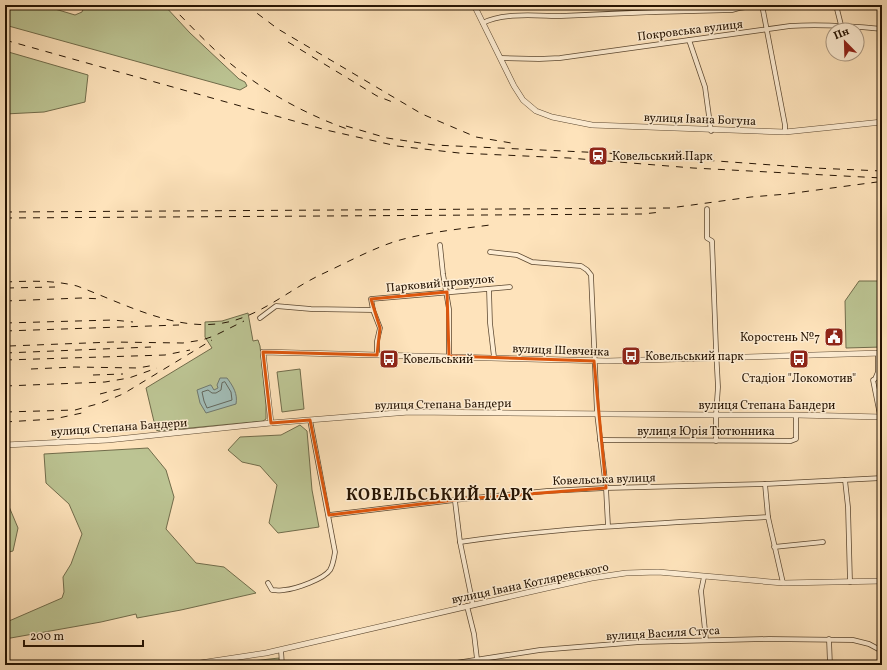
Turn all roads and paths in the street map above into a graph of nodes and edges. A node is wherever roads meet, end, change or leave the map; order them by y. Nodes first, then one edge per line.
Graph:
1 (474, 5) edge
2 (762, 5) edge
3 (836, 5) edge
4 (483, 22) junction
5 (840, 22) edge
6 (825, 25) edge
7 (865, 27) edge
8 (882, 29) edge
9 (767, 30) junction
10 (689, 40) junction
11 (501, 58) junction
12 (882, 122) edge
13 (711, 131) junction
14 (785, 132) junction
15 (707, 209) dead end
16 (440, 244) dead end
17 (490, 252) dead end
18 (510, 287) dead end
19 (489, 289) junction
20 (447, 292) junction
21 (373, 310) junction
22 (260, 318) dead end
23 (880, 353) edge
24 (377, 355) junction
25 (449, 356) junction
26 (494, 357) junction
27 (717, 359) junction
28 (594, 361) junction
29 (597, 413) junction
30 (716, 415) junction
31 (796, 415) junction
32 (881, 417) edge
33 (310, 420) junction
34 (271, 423) junction
35 (882, 425) edge
36 (600, 440) junction
37 (716, 441) junction
38 (5, 445) edge
39 (882, 478) edge
40 (845, 480) junction
41 (765, 484) junction
42 (606, 488) junction
43 (455, 501) junction
44 (329, 516) junction
45 (768, 518) junction
46 (608, 526) junction
47 (460, 542) junction
48 (823, 542) dead end
49 (774, 547) junction
50 (704, 576) junction
51 (882, 581) edge
52 (850, 582) junction
53 (268, 583) dead end
54 (783, 583) junction
55 (470, 606) junction
56 (706, 640) junction
57 (829, 640) junction
58 (281, 650) junction
59 (882, 651) edge
60 (477, 659) junction
61 (188, 665) edge
62 (282, 665) edge
63 (443, 665) edge
64 (830, 665) edge

1 - 4 street
2 - 4 street
2 - 9 street
3 - 5 street
4 - 11 street
6 - 9 street, Покровська вулиця
7 - 8 street, Покровська вулиця
9 - 10 street, Покровська вулиця
9 - 14 street
10 - 11 street, Покровська вулиця
10 - 13 street
11 - 13 street, вулиця Івана Богуна
12 - 14 street, вулиця Івана Богуна
13 - 14 street, вулиця Івана Богуна
15 - 27 street
16 - 20 street
17 - 28 street
18 - 19 street, Парковий провулок
19 - 20 street, Парковий провулок
19 - 26 street
20 - 21 street, Парковий провулок
20 - 25 street
21 - 22 street
21 - 24 street
23 - 27 street, вулиця Шевченка
23 - 32 street
24 - 25 street, вулиця Шевченка
24 - 34 street, вулиця Шевченка
25 - 26 street, вулиця Шевченка
26 - 28 street, вулиця Шевченка
27 - 28 street, вулиця Шевченка
27 - 30 street
28 - 29 street
29 - 30 street, вулиця Степана Бандери
29 - 33 street, вулиця Степана Бандери
29 - 36 street
30 - 31 street, вулиця Степана Бандери
30 - 37 street
31 - 32 street, вулиця Степана Бандери
31 - 37 street, вулиця Юрія Тютюнника
32 - 35 street
33 - 34 street, вулиця Степана Бандери
33 - 44 street
34 - 38 street, вулиця Степана Бандери
36 - 37 street, вулиця Юрія Тютюнника
36 - 42 street
39 - 40 street, Ковельська вулиця
40 - 41 street, Ковельська вулиця
40 - 52 street
41 - 42 street, Ковельська вулиця
41 - 45 street
42 - 43 street, Ковельська вулиця
42 - 46 street
43 - 44 street, Ковельська вулиця
43 - 47 street
44 - 53 street
45 - 46 street
45 - 49 street
46 - 47 street
47 - 55 street
48 - 49 street
49 - 54 street
50 - 54 street, вулиця Івана Котляревського
50 - 55 street, вулиця Івана Котляревського
50 - 56 street
51 - 52 street, вулиця Івана Котляревського
52 - 54 street, вулиця Івана Котляревського
55 - 58 street, вулиця Івана Котляревського
55 - 60 street
56 - 57 street, вулиця Василя Стуса
56 - 60 street, вулиця Василя Стуса
57 - 59 street, вулиця Василя Стуса
57 - 64 street
58 - 61 street, вулиця Івана Котляревського
58 - 62 street
60 - 63 street, вулиця Василя Стуса

